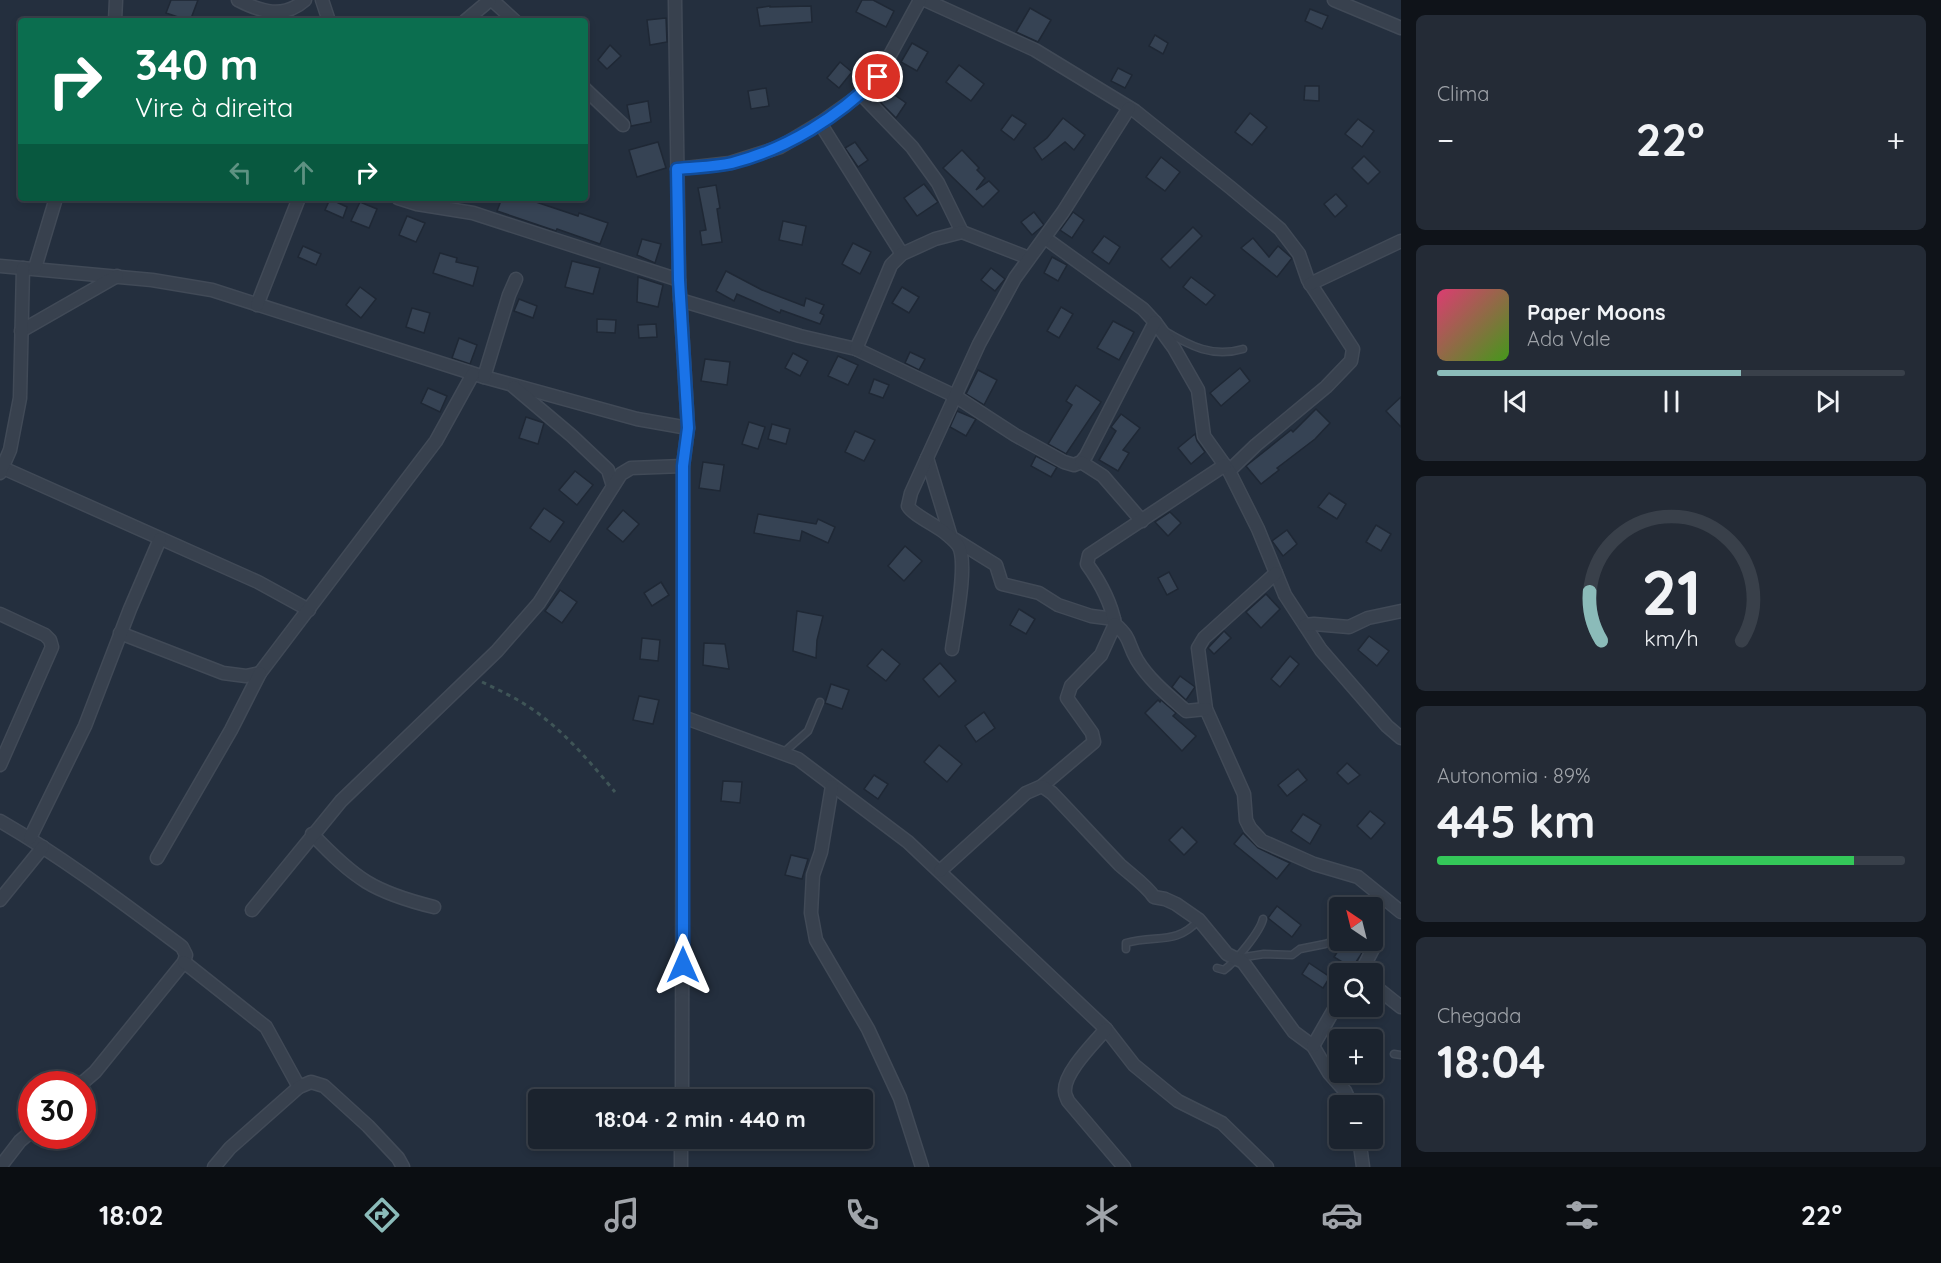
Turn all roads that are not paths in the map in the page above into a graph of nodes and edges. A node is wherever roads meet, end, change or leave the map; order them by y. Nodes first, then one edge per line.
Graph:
1 (116, 0) edge
2 (238, 0) edge
3 (305, 0) edge
4 (322, 0) edge
5 (491, 0) edge
6 (675, 0) edge
7 (920, 0) edge
8 (926, 0) edge
9 (1334, 0) edge
10 (285, 17) edge
11 (115, 18) edge
12 (327, 18) edge
13 (469, 18) edge
14 (512, 18) edge
15 (1401, 28) edge
16 (588, 92) edge
17 (861, 94) junction
18 (1130, 108) junction
19 (820, 123) junction
20 (623, 125) dead end
21 (677, 169) junction
22 (55, 201) edge
23 (298, 201) edge
24 (408, 201) edge
25 (962, 232) junction
26 (1045, 238) junction
27 (1401, 241) edge
28 (902, 254) junction
29 (1029, 258) junction
30 (0, 266) edge
31 (29, 268) junction
32 (117, 276) junction
33 (516, 279) dead end
34 (679, 280) junction
35 (1310, 284) junction
36 (680, 300) junction
37 (257, 305) junction
38 (1157, 325) junction
39 (21, 331) junction
40 (856, 349) junction
41 (1243, 349) dead end
42 (478, 375) junction
43 (510, 384) junction
44 (955, 396) junction
45 (688, 428) junction
46 (5, 448) edge
47 (927, 458) junction
48 (1081, 462) junction
49 (683, 466) junction
50 (1227, 468) junction
51 (1, 471) edge
52 (613, 486) junction
53 (1142, 521) junction
54 (951, 537) junction
55 (160, 539) junction
56 (1276, 573) junction
57 (309, 610) junction
58 (1401, 611) edge
59 (0, 614) edge
60 (1114, 622) junction
61 (1305, 625) junction
62 (120, 633) junction
63 (952, 649) dead end
64 (260, 673) junction
65 (820, 702) dead end
66 (1206, 709) junction
67 (683, 717) junction
68 (1401, 738) edge
69 (783, 753) junction
70 (0, 765) edge
71 (832, 786) junction
72 (1042, 786) junction
73 (0, 821) edge
74 (312, 834) junction
75 (30, 838) junction
76 (43, 847) junction
77 (157, 858) dead end
78 (940, 871) junction
79 (0, 900) edge
80 (434, 907) dead end
81 (252, 910) dead end
82 (1401, 912) edge
83 (1263, 919) dead end
84 (1199, 920) junction
85 (1329, 943) edge
86 (1126, 949) dead end
87 (1237, 958) junction
88 (184, 962) junction
89 (1217, 968) dead end
90 (1383, 993) edge
91 (1401, 1007) edge
92 (1330, 1017) edge
93 (1106, 1029) junction
94 (1313, 1046) junction
95 (96, 1071) edge
96 (299, 1087) junction
97 (682, 1089) edge
98 (1347, 1095) edge
99 (18, 1144) edge
100 (681, 1149) edge
101 (1361, 1149) edge
102 (0, 1167) edge
103 (214, 1167) edge
104 (403, 1167) edge
105 (681, 1167) edge
106 (922, 1167) edge
107 (1124, 1167) edge
108 (1267, 1167) edge
109 (1363, 1167) edge

1 - 11 street
2 - 10 street
3 - 10 street
4 - 12 street
5 - 13 street
5 - 14 street
6 - 21 street
7 - 17 street
8 - 18 street
9 - 15 street
16 - 20 street
17 - 19 street
17 - 25 street
18 - 26 street
18 - 35 street
19 - 21 street
19 - 28 street
21 - 34 street
22 - 31 street
23 - 37 street
24 - 34 street
25 - 28 street
25 - 29 street
26 - 29 street
26 - 38 street
27 - 35 street
28 - 40 street
29 - 44 street
30 - 31 street
31 - 32 street
31 - 39 street
32 - 37 street
32 - 39 street
33 - 42 street
34 - 36 street
35 - 50 street
36 - 40 street
36 - 45 street
37 - 42 street
38 - 41 lane
38 - 48 street
38 - 50 street
39 - 46 street
40 - 44 street
42 - 43 street
42 - 57 street
43 - 45 street
43 - 52 street
44 - 47 street
44 - 48 street
45 - 49 street
46 - 51 street
47 - 54 street
47 - 54 street
48 - 53 street
49 - 52 street
49 - 67 street
50 - 53 street
50 - 56 street
51 - 55 street
52 - 74 street
53 - 60 street
54 - 60 street
54 - 63 street
55 - 57 street
55 - 62 street
56 - 61 street
56 - 66 street
57 - 64 street
58 - 61 street
59 - 70 street
60 - 66 street
60 - 72 street
61 - 68 street
62 - 64 street
62 - 75 street
64 - 77 street
65 - 69 lane
66 - 82 street
67 - 69 street
67 - 97 street
69 - 71 street
71 - 78 street
71 - 106 street
72 - 78 street
72 - 84 street
73 - 75 street
74 - 80 street
74 - 81 street
75 - 76 street
76 - 79 street
76 - 88 street
78 - 93 street
83 - 87 lane
84 - 86 lane
84 - 87 street
85 - 87 lane
87 - 89 lane
87 - 94 street
88 - 95 street
88 - 96 street
90 - 91 street
92 - 94 street
93 - 107 street
93 - 108 street
94 - 98 street
96 - 103 street
96 - 104 street
99 - 102 street
100 - 105 street
101 - 109 street

